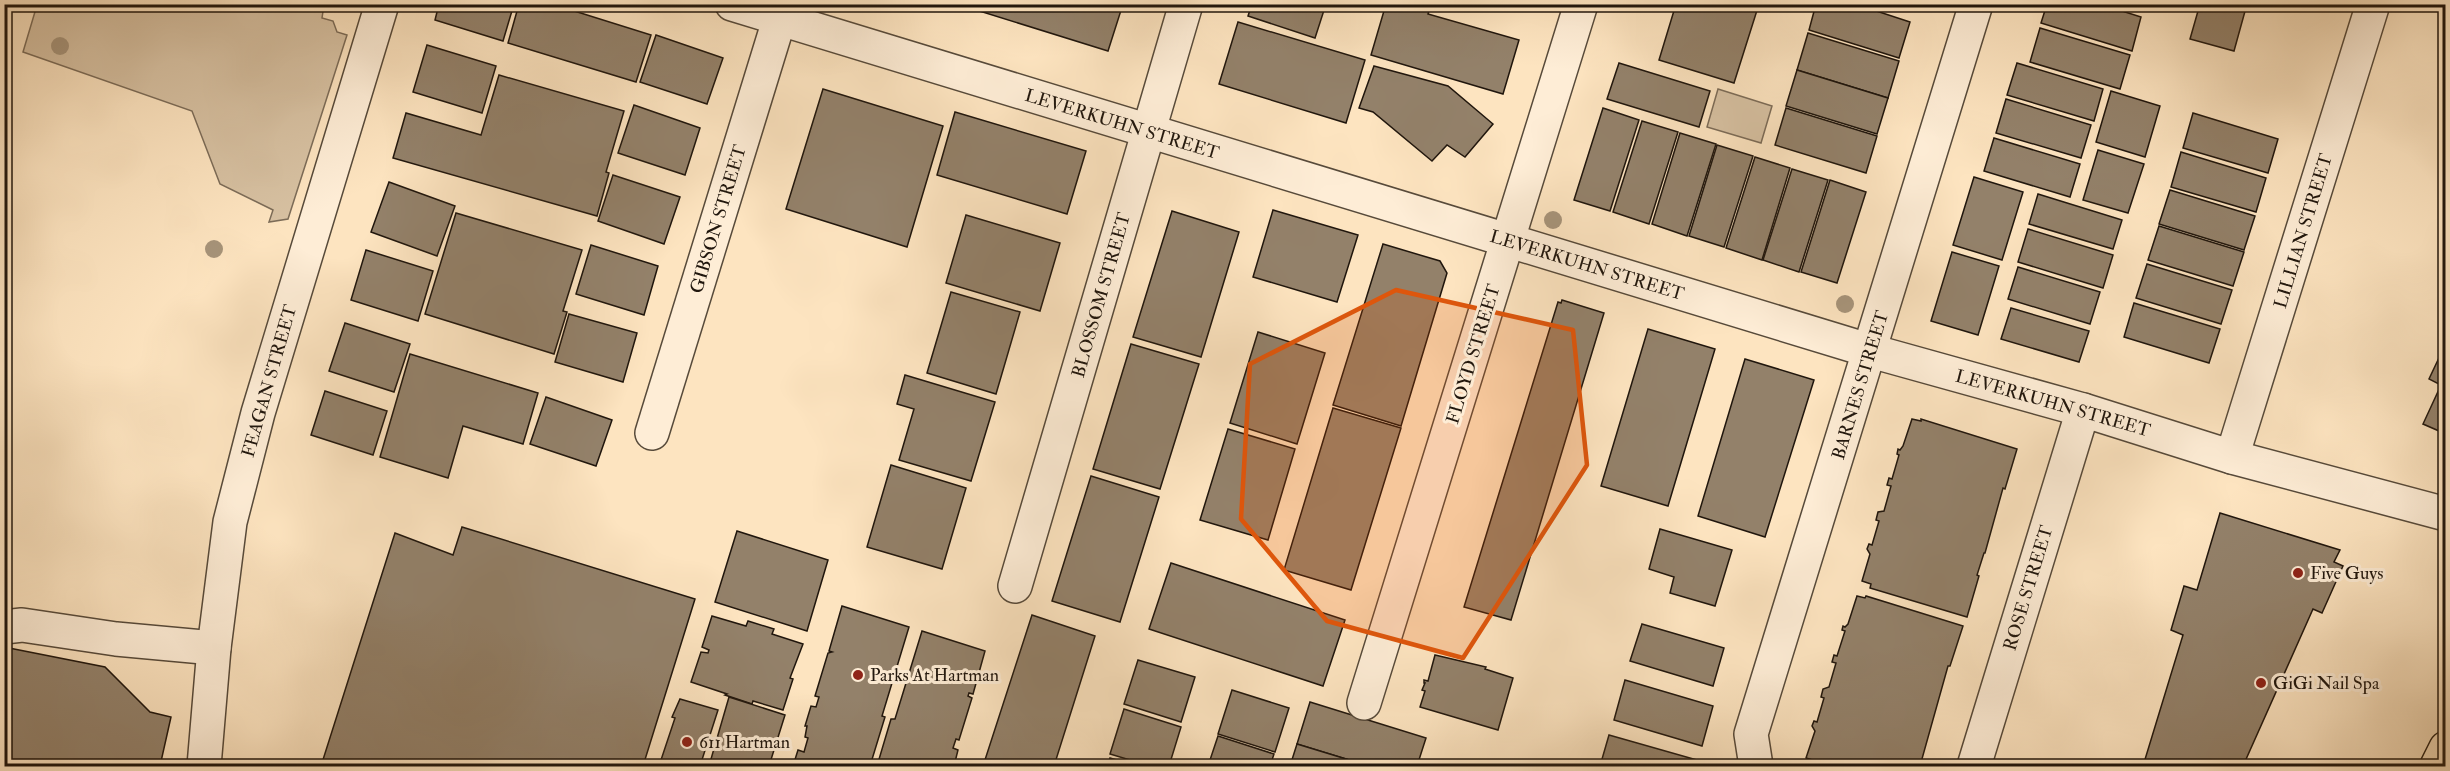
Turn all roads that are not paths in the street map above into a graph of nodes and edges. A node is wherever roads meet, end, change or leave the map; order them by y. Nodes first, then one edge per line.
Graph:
1 (382, 4) edge
2 (732, 4) edge
3 (1186, 4) edge
4 (1581, 4) edge
5 (1976, 4) edge
6 (2373, 4) edge
7 (781, 11) edge
8 (1149, 133) junction
9 (1509, 241) junction
10 (1871, 351) junction
11 (2083, 410) junction
12 (652, 433) dead end
13 (2232, 457) junction
14 (2445, 514) edge
15 (1015, 586) dead end
16 (4, 627) edge
17 (214, 648) junction
18 (1364, 703) dead end
19 (2445, 748) edge
20 (204, 766) edge
21 (1756, 766) edge
22 (1974, 766) edge
23 (2437, 766) edge

1 - 17 street, FEAGAN STREET
2 - 7 street, LEVERKUHN STREET
3 - 8 street, BLOSSOM STREET
4 - 9 street, FLOYD STREET
5 - 10 street, BARNES STREET
6 - 13 street, LILLIAN STREET
7 - 8 street, LEVERKUHN STREET
7 - 12 street, GIBSON STREET
8 - 9 street, LEVERKUHN STREET
8 - 15 street, BLOSSOM STREET
9 - 10 street, LEVERKUHN STREET
9 - 18 street, FLOYD STREET
10 - 11 street, LEVERKUHN STREET
10 - 21 street, BARNES STREET
11 - 13 street, LEVERKUHN STREET
11 - 22 street, ROSE STREET
13 - 14 street, LEVERKUHN STREET
16 - 17 street
17 - 20 street, FEAGAN STREET
19 - 23 main road

